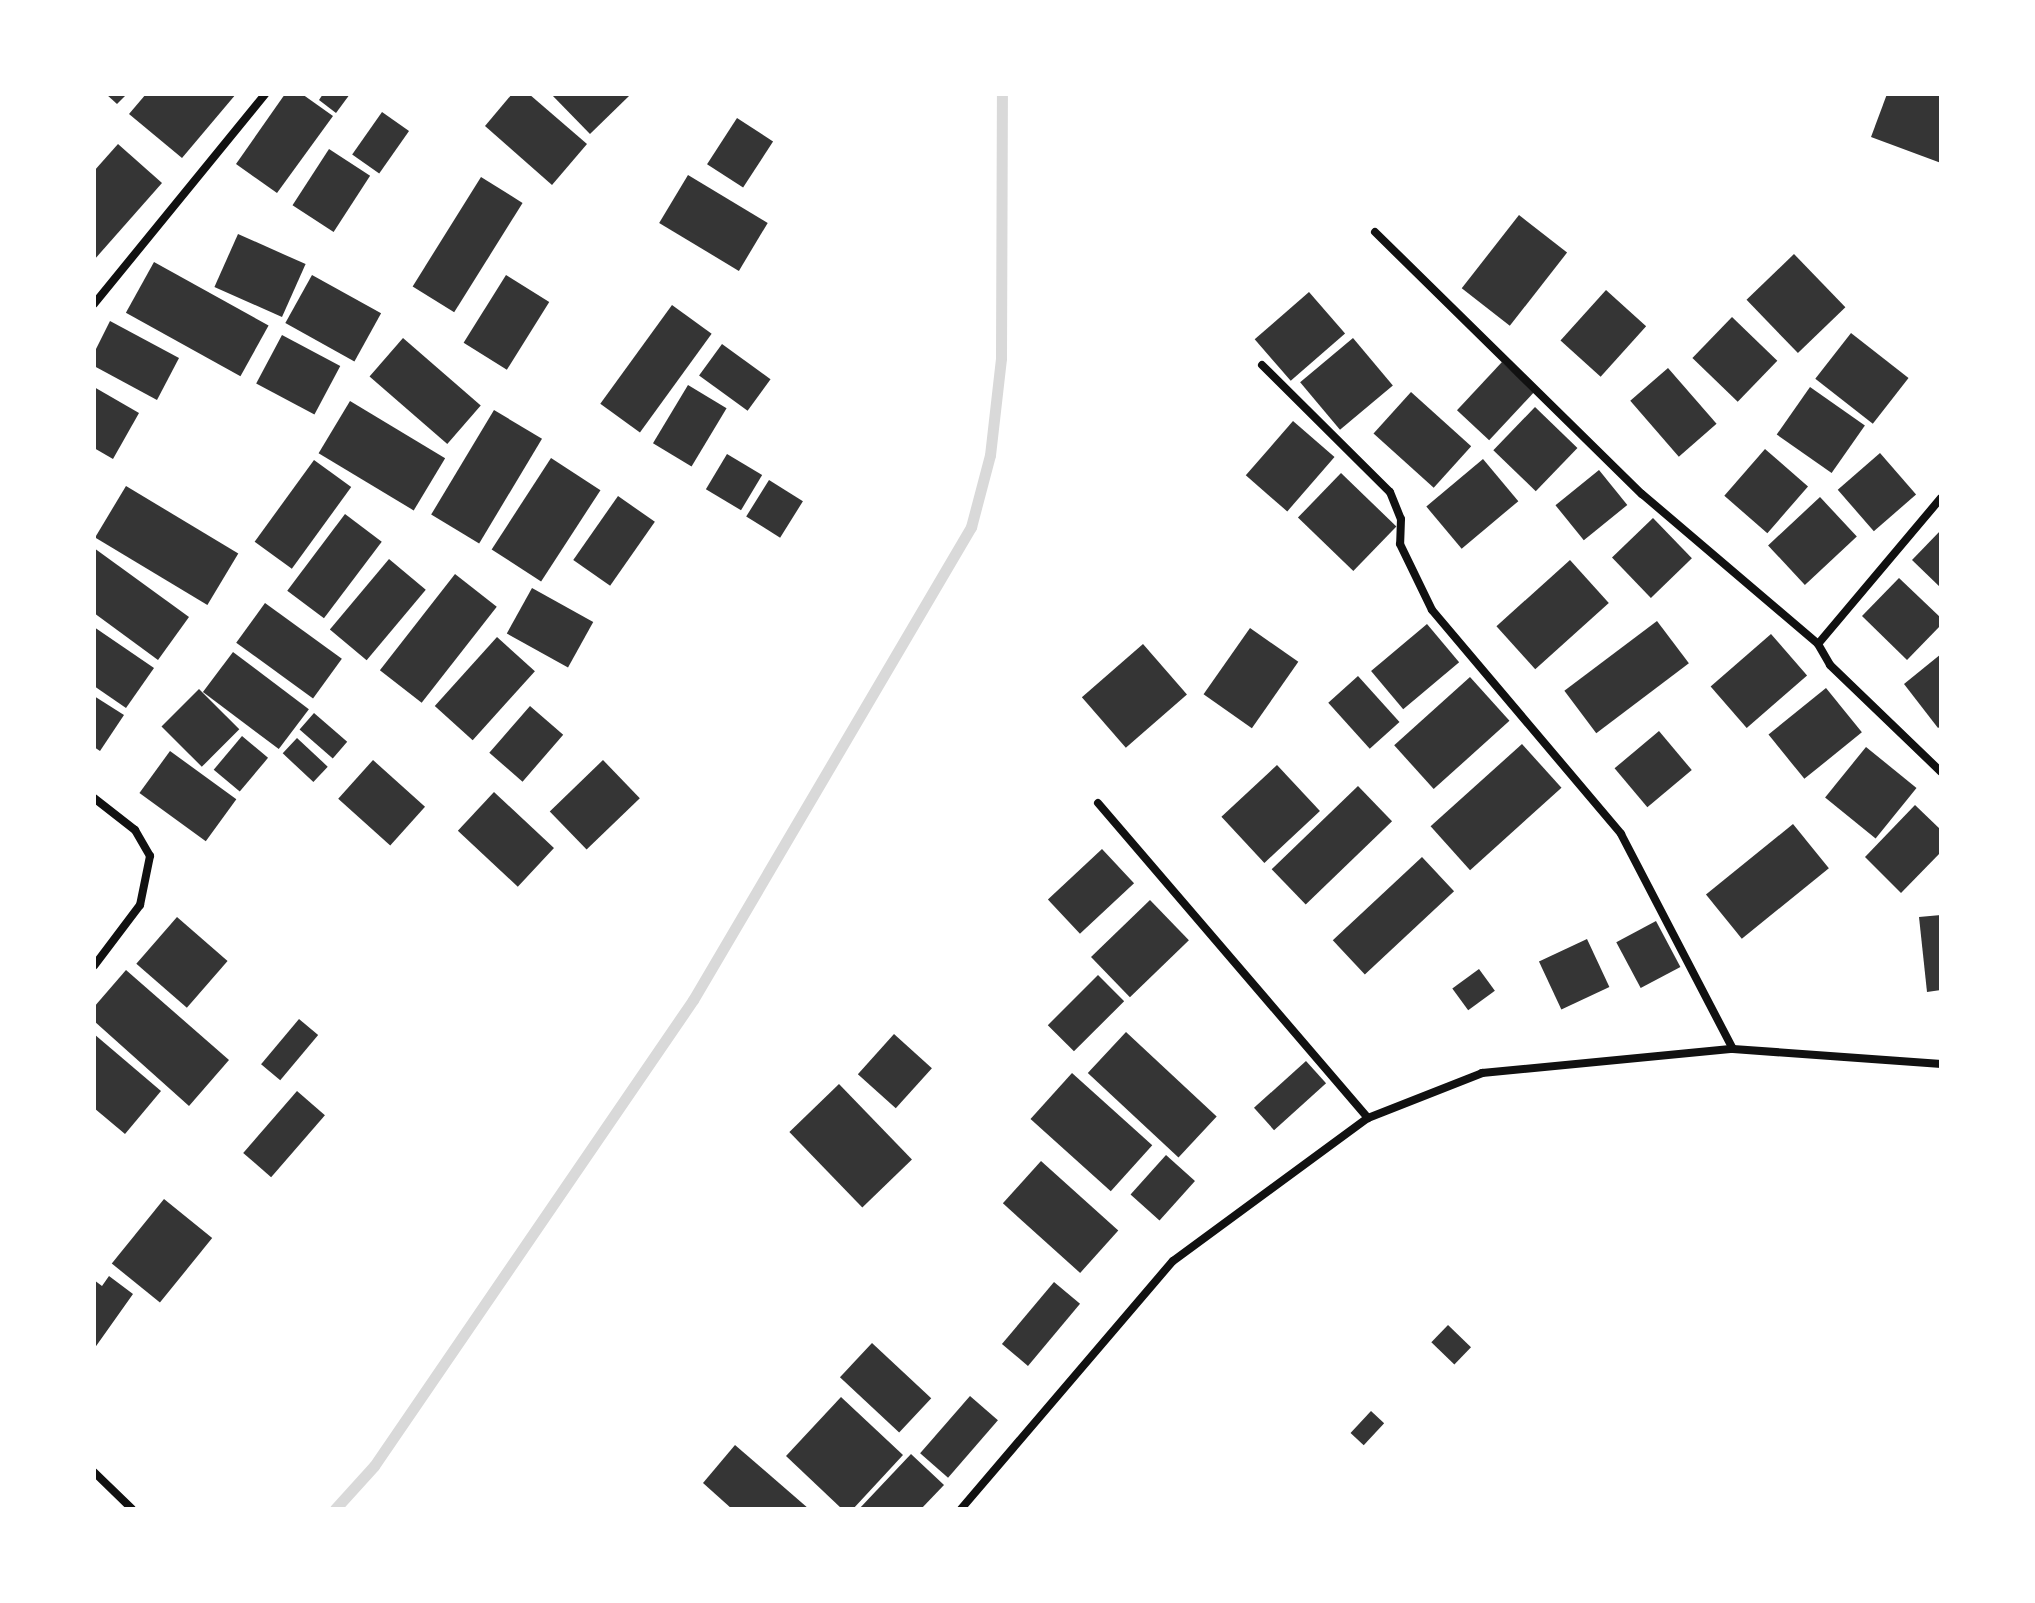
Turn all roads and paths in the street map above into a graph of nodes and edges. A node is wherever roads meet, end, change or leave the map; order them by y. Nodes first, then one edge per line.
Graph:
1 (265, 94) edge
2 (1375, 232) dead end
3 (94, 304) edge
4 (1262, 365) dead end
5 (1941, 498) edge
6 (1818, 644) junction
7 (1941, 772) edge
8 (94, 798) edge
9 (1098, 803) dead end
10 (94, 966) edge
11 (1733, 1049) junction
12 (1941, 1064) edge
13 (1368, 1118) junction
14 (94, 1472) edge
15 (132, 1509) edge
16 (961, 1509) edge

1 - 3 street
2 - 6 street
4 - 11 street
5 - 6 street
6 - 7 street
8 - 10 street
9 - 13 street
11 - 12 street
11 - 13 street
13 - 16 street
14 - 15 street

